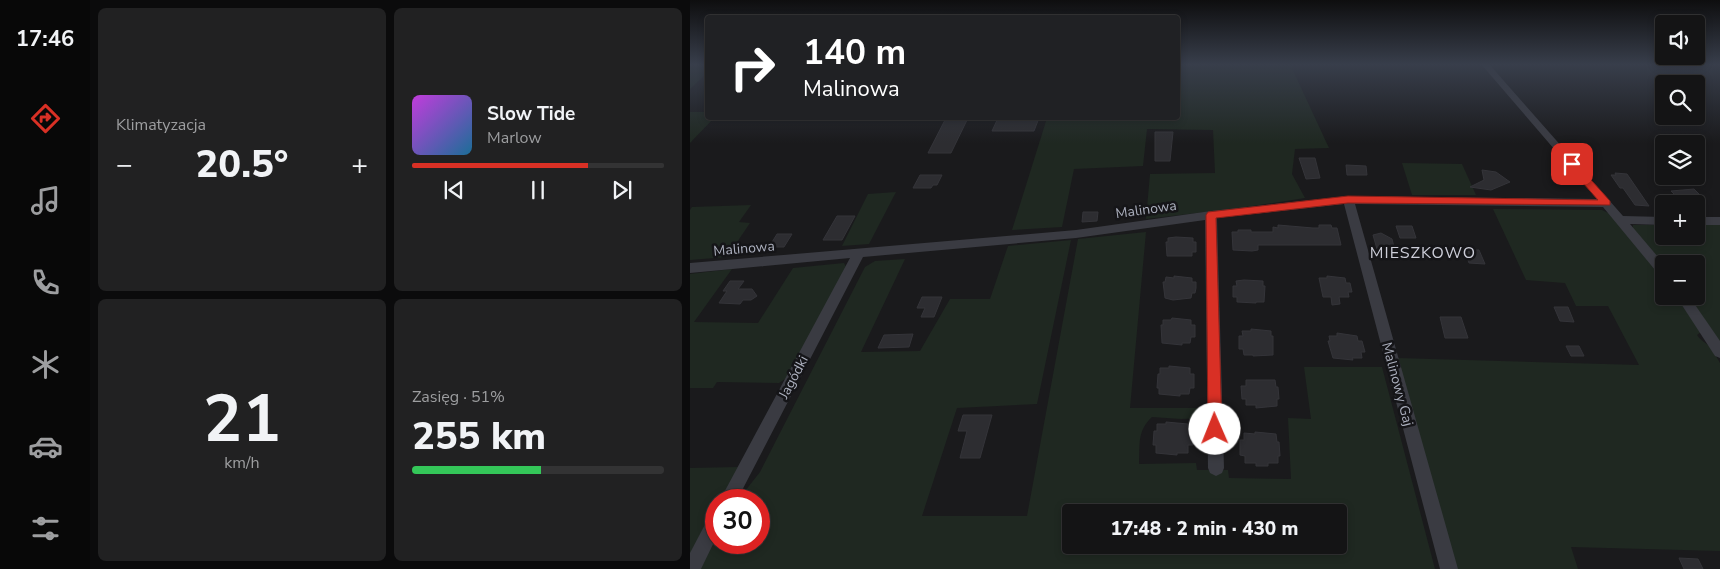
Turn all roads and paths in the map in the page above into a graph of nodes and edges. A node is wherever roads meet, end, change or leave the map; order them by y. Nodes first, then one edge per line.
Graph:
1 (1508, 91) edge
2 (1348, 200) junction
3 (1606, 203) junction
4 (1211, 215) junction
5 (1621, 220) junction
6 (1655, 221) edge
7 (1705, 221) edge
8 (1720, 222) edge
9 (859, 253) junction
10 (1655, 262) edge
11 (690, 268) edge
12 (1688, 305) edge
13 (1720, 352) edge
14 (1216, 468) dead end
15 (734, 489) edge
16 (705, 542) edge
17 (691, 569) edge
18 (1449, 569) edge

1 - 3 street
2 - 3 street, Malinowa
2 - 4 street, Malinowa
2 - 18 street, Malinowy Gaj
3 - 5 street
4 - 9 street, Malinowa
4 - 14 street
5 - 6 street
5 - 10 street
7 - 8 street
9 - 11 street, Malinowa
9 - 15 street, Jagódki
12 - 13 street
16 - 17 street

